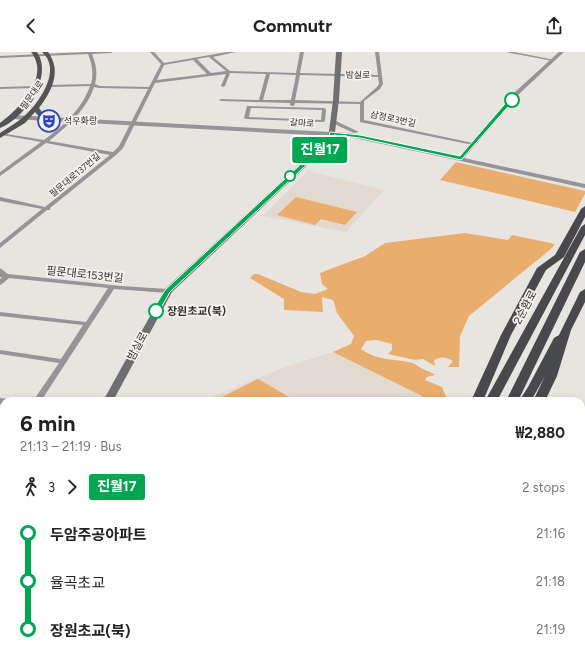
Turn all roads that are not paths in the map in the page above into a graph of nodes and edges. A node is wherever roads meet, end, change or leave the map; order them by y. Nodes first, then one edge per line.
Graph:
1 (89, 52) edge
2 (111, 52) edge
3 (152, 52) edge
4 (234, 52) edge
5 (302, 52) edge
6 (339, 52) edge
7 (377, 52) edge
8 (508, 52) edge
9 (562, 52) edge
10 (35, 53) edge
11 (46, 53) edge
12 (210, 56) junction
13 (0, 57) edge
14 (194, 59) junction
15 (553, 60) junction
16 (163, 64) junction
17 (228, 72) junction
18 (268, 73) junction
19 (298, 74) junction
20 (211, 75) junction
21 (338, 75) junction
22 (379, 76) junction
23 (154, 82) junction
24 (94, 85) junction
25 (50, 86) junction
26 (224, 86) dead end
27 (35, 87) junction
28 (0, 88) edge
29 (150, 88) junction
30 (221, 100) dead end
31 (261, 101) junction
32 (293, 102) junction
33 (336, 102) junction
34 (362, 103) junction
35 (35, 107) junction
36 (291, 108) junction
37 (12, 117) junction
38 (26, 118) junction
39 (44, 119) junction
40 (70, 120) junction
41 (334, 122) junction
42 (133, 123) junction
43 (0, 126) edge
44 (15, 126) junction
45 (332, 133) junction
46 (1, 135) edge
47 (372, 139) junction
48 (45, 142) junction
49 (473, 144) junction
50 (114, 154) junction
51 (461, 158) junction
52 (0, 174) edge
53 (585, 186) edge
54 (0, 199) edge
55 (48, 209) junction
56 (585, 209) edge
57 (585, 227) edge
58 (0, 246) edge
59 (585, 252) edge
60 (555, 259) junction
61 (585, 266) edge
62 (0, 270) edge
63 (3, 275) edge
64 (0, 283) edge
65 (112, 287) junction
66 (168, 291) junction
67 (585, 292) edge
68 (0, 314) edge
69 (88, 324) junction
70 (566, 330) junction
71 (0, 352) edge
72 (64, 361) junction
73 (40, 397) edge
74 (110, 397) edge
75 (479, 397) edge
76 (493, 397) edge
77 (514, 397) edge
78 (527, 397) edge
79 (541, 397) edge

1 - 2 street
1 - 11 street
1 - 24 street
3 - 16 street
4 - 12 street
5 - 19 street
6 - 21 main road, 밤실로
7 - 22 street, 삼정로3번길
8 - 15 street
9 - 15 street
10 - 11 street
10 - 13 street
10 - 27 main road, 필문대로
11 - 25 main road, 필문대로
12 - 14 street
12 - 17 street
14 - 16 street
14 - 20 street
15 - 49 street
16 - 23 street, 필문대로137번길
17 - 18 street
17 - 20 street
17 - 26 street
18 - 19 street
18 - 31 street
19 - 21 street
19 - 32 street
20 - 23 street
21 - 22 street, 밤실로
21 - 33 main road, 밤실로
22 - 34 street, 삼정로3번길
23 - 29 street, 필문대로137번길
24 - 25 street
24 - 29 street
24 - 40 street
25 - 35 main road, 필문대로
27 - 28 street
27 - 37 main road, 필문대로
29 - 42 street, 필문대로137번길
30 - 31 street
31 - 32 street
32 - 33 street
32 - 36 street
33 - 34 street
33 - 41 main road, 밤실로
34 - 49 street, 삼정로3번길
35 - 38 main road, 필문대로
35 - 39 main road
36 - 36 street
37 - 38 street, 갈마로
37 - 43 main road, 필문대로
38 - 39 street, 갈마로
38 - 44 main road, 필문대로
39 - 40 street, 갈마로
39 - 44 street
40 - 42 street, 갈마로
40 - 48 street
41 - 45 main road, 밤실로
41 - 47 street
42 - 45 street, 갈마로
42 - 50 street, 필문대로137번길
44 - 46 main road, 필문대로
45 - 47 street, 갈마로
45 - 66 main road, 밤실로
46 - 48 street
47 - 51 street, 갈마로
48 - 50 street
48 - 52 street
49 - 51 street
50 - 55 street, 필문대로137번길
51 - 53 street, 갈마로
54 - 55 street, 필문대로137번길
55 - 58 street
56 - 60 highway
57 - 76 highway, 2순환로
59 - 77 highway
60 - 61 highway
60 - 75 highway
62 - 63 street
63 - 64 street
63 - 65 street, 필문대로153번길
65 - 66 street, 필문대로153번길
65 - 69 street
66 - 74 main road, 밤실로
67 - 70 highway
68 - 69 street
69 - 72 street
70 - 78 highway
70 - 79 highway
71 - 72 street
72 - 73 street

